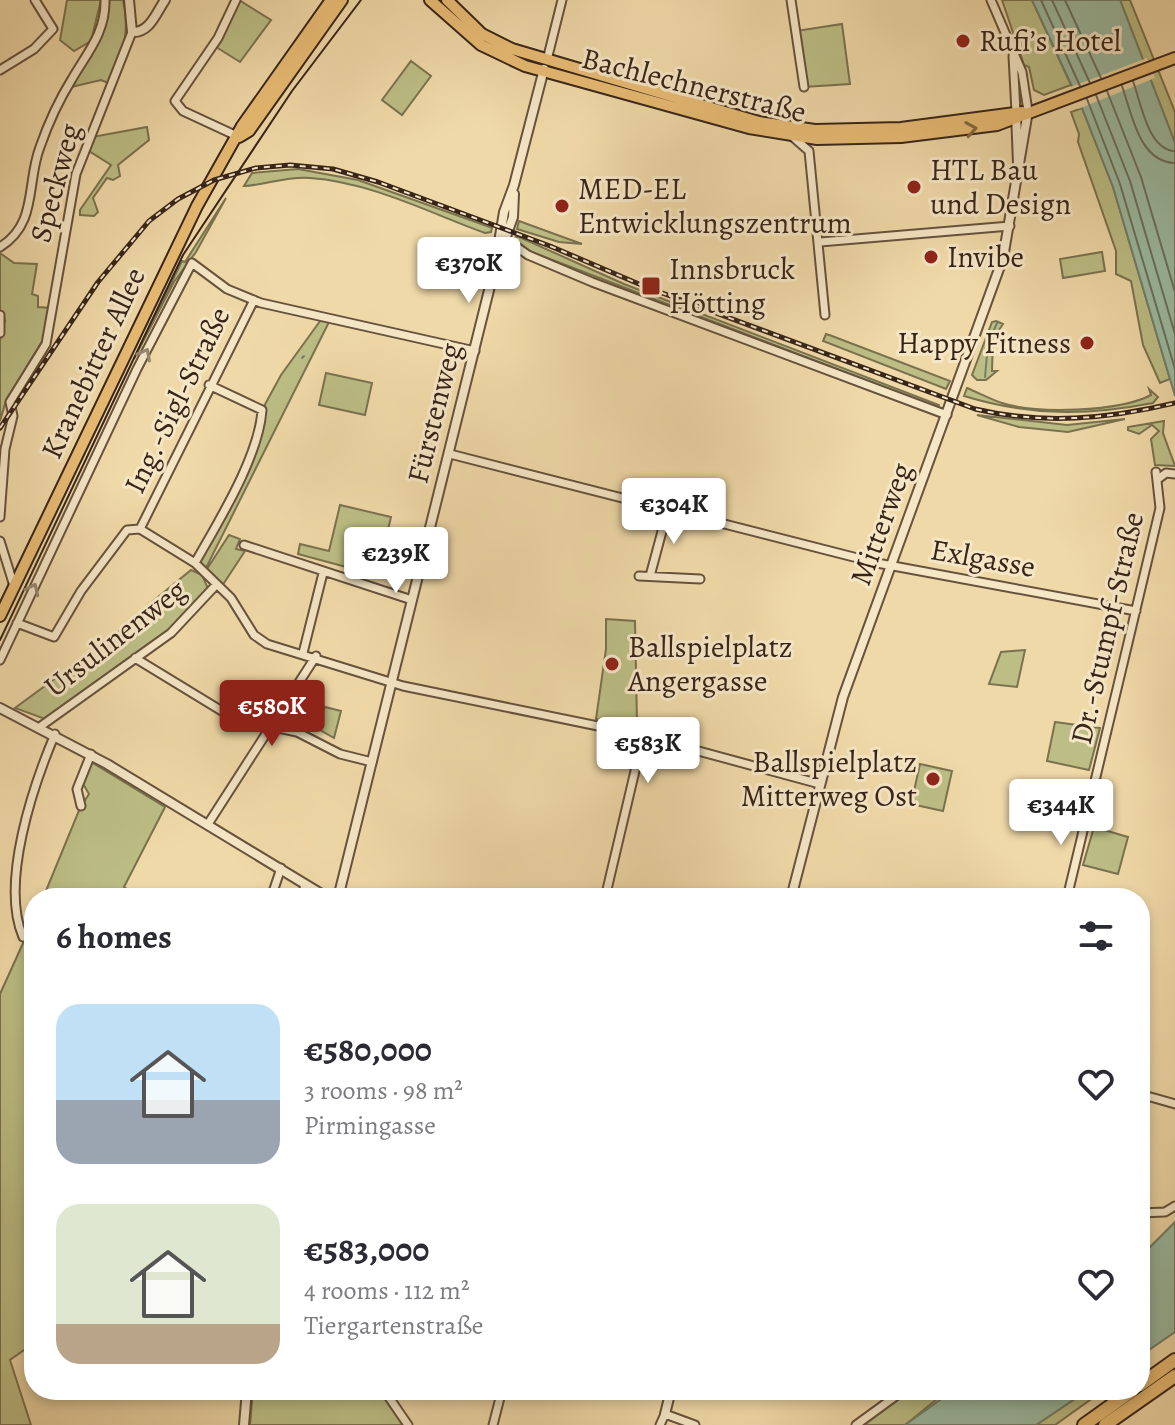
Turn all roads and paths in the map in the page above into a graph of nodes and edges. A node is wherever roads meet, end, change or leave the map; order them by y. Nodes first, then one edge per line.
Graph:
1 (35, 0) edge
2 (105, 0) edge
3 (129, 0) edge
4 (165, 0) edge
5 (236, 0) edge
6 (331, 0) edge
7 (342, 0) edge
8 (430, 0) edge
9 (447, 0) edge
10 (562, 0) edge
11 (791, 0) edge
12 (991, 0) edge
13 (132, 32) junction
14 (1012, 50) junction
15 (1173, 59) edge
16 (545, 66) junction
17 (0, 70) edge
18 (804, 87) dead end
19 (1028, 111) junction
20 (1016, 115) junction
21 (791, 136) junction
22 (239, 137) junction
23 (1018, 168) junction
24 (514, 185) junction
25 (1010, 226) junction
26 (507, 240) junction
27 (820, 242) junction
28 (0, 247) edge
29 (495, 266) junction
30 (254, 300) junction
31 (0, 315) edge
32 (825, 315) dead end
33 (0, 333) edge
34 (475, 351) junction
35 (209, 385) junction
36 (947, 415) junction
37 (450, 454) junction
38 (1175, 474) edge
39 (668, 509) junction
40 (0, 517) edge
41 (140, 529) junction
42 (0, 541) edge
43 (244, 545) dead end
44 (195, 563) junction
45 (892, 565) junction
46 (323, 573) junction
47 (639, 576) dead end
48 (650, 576) junction
49 (700, 579) dead end
50 (216, 585) junction
51 (14, 586) junction
52 (412, 600) junction
53 (1136, 611) junction
54 (0, 616) edge
55 (17, 623) junction
56 (303, 653) junction
57 (316, 656) junction
58 (135, 658) junction
59 (0, 660) edge
60 (392, 683) junction
61 (0, 708) edge
62 (41, 726) junction
63 (267, 728) junction
64 (55, 734) junction
65 (643, 737) junction
66 (91, 754) junction
67 (372, 762) junction
68 (820, 784) junction
69 (81, 806) dead end
70 (208, 824) junction
71 (281, 868) junction
72 (305, 884) junction
73 (274, 888) edge
74 (304, 888) edge
75 (312, 888) edge
76 (340, 888) edge
77 (607, 888) edge
78 (794, 888) edge
79 (1069, 888) edge
80 (23, 937) dead end
81 (1150, 1097) edge
82 (1175, 1104) edge
83 (1175, 1206) edge
84 (1150, 1213) edge
85 (1175, 1360) edge
86 (1175, 1376) edge
87 (1150, 1378) edge
88 (1175, 1383) edge
89 (1157, 1389) junction
90 (1150, 1394) edge
91 (246, 1400) edge
92 (391, 1400) edge
93 (499, 1400) edge
94 (668, 1400) edge
95 (890, 1400) edge
96 (1119, 1400) edge
97 (1141, 1400) edge
98 (665, 1414) junction
99 (244, 1425) edge
100 (408, 1425) edge
101 (493, 1425) edge
102 (660, 1425) edge
103 (695, 1425) edge
104 (856, 1425) edge
105 (1084, 1425) edge
106 (1105, 1425) edge

1 - 17 street
2 - 28 street
3 - 13 street, Speckweg
4 - 13 street
5 - 22 street
6 - 22 main road
7 - 22 main road
8 - 16 main road, Bachlechnerstraße
9 - 16 main road, Bachlechnerstraße
10 - 16 street, Fürstenweg
11 - 18 street
12 - 14 street
13 - 40 street, Speckweg
14 - 19 street
14 - 20 street
15 - 19 main road, Bachlechnerstraße
16 - 20 main road, Bachlechnerstraße
16 - 21 main road, Bachlechnerstraße
16 - 24 street, Fürstenweg
19 - 20 main road, Bachlechnerstraße
19 - 23 street, Mitterweg
21 -> 20 main road, Bachlechnerstraße
20 - 23 street, Mitterweg
21 - 27 street
22 - 51 main road, Kranebitter Allee
23 - 25 street, Mitterweg
24 - 26 street, Fürstenweg
24 - 29 street, Fürstenweg
25 - 27 street
25 - 36 street, Mitterweg
26 - 29 street, Fürstenweg
26 - 36 street
27 - 32 street
29 - 34 street, Fürstenweg
30 - 34 street
30 - 35 street, Ing.-Sigl-Straße
55 -> 30 street, Kranebitter Allee
31 - 33 street
34 - 37 street, Fürstenweg
35 - 41 street, Ing.-Sigl-Straße
35 - 44 street
36 - 45 street, Mitterweg
37 - 39 street, Exlgasse
37 - 52 street, Fürstenweg
38 - 53 street, Dr.-Stumpf-Straße
39 - 45 street, Exlgasse
39 - 48 street
41 - 44 street
41 - 55 street, Ing.-Sigl-Straße
42 - 51 street
43 - 46 street
44 - 50 street
45 - 53 street, Exlgasse
45 - 68 street, Mitterweg
46 - 52 street
46 - 56 street
47 - 48 street
48 - 49 street
50 - 56 street
50 - 58 street, Ursulinenweg
51 - 54 main road, Kranebitter Allee
52 - 60 street, Fürstenweg
53 - 79 street, Dr.-Stumpf-Straße
55 - 59 street, Kranebitter Allee
56 - 57 street
57 - 60 street
57 - 63 street
58 - 62 street, Ursulinenweg
58 - 63 street
60 - 65 street
60 - 67 street, Fürstenweg
61 - 62 street
62 - 64 street
63 - 67 street
63 - 70 street
64 - 66 street
64 - 80 street
65 - 68 street
65 - 77 street
66 - 69 street
66 - 70 street
67 - 76 street, Fürstenweg
68 - 78 street, Mitterweg
70 - 71 street
71 - 72 street
71 - 73 street
72 - 74 street
72 - 75 street
81 - 82 street
83 - 84 street
85 - 87 highway
86 - 89 highway
88 - 89 highway
89 - 90 highway
91 - 99 street
92 - 100 street
93 - 101 street
94 - 98 street
95 - 104 street
96 - 105 highway
97 - 106 highway
98 - 102 street
98 - 103 street

